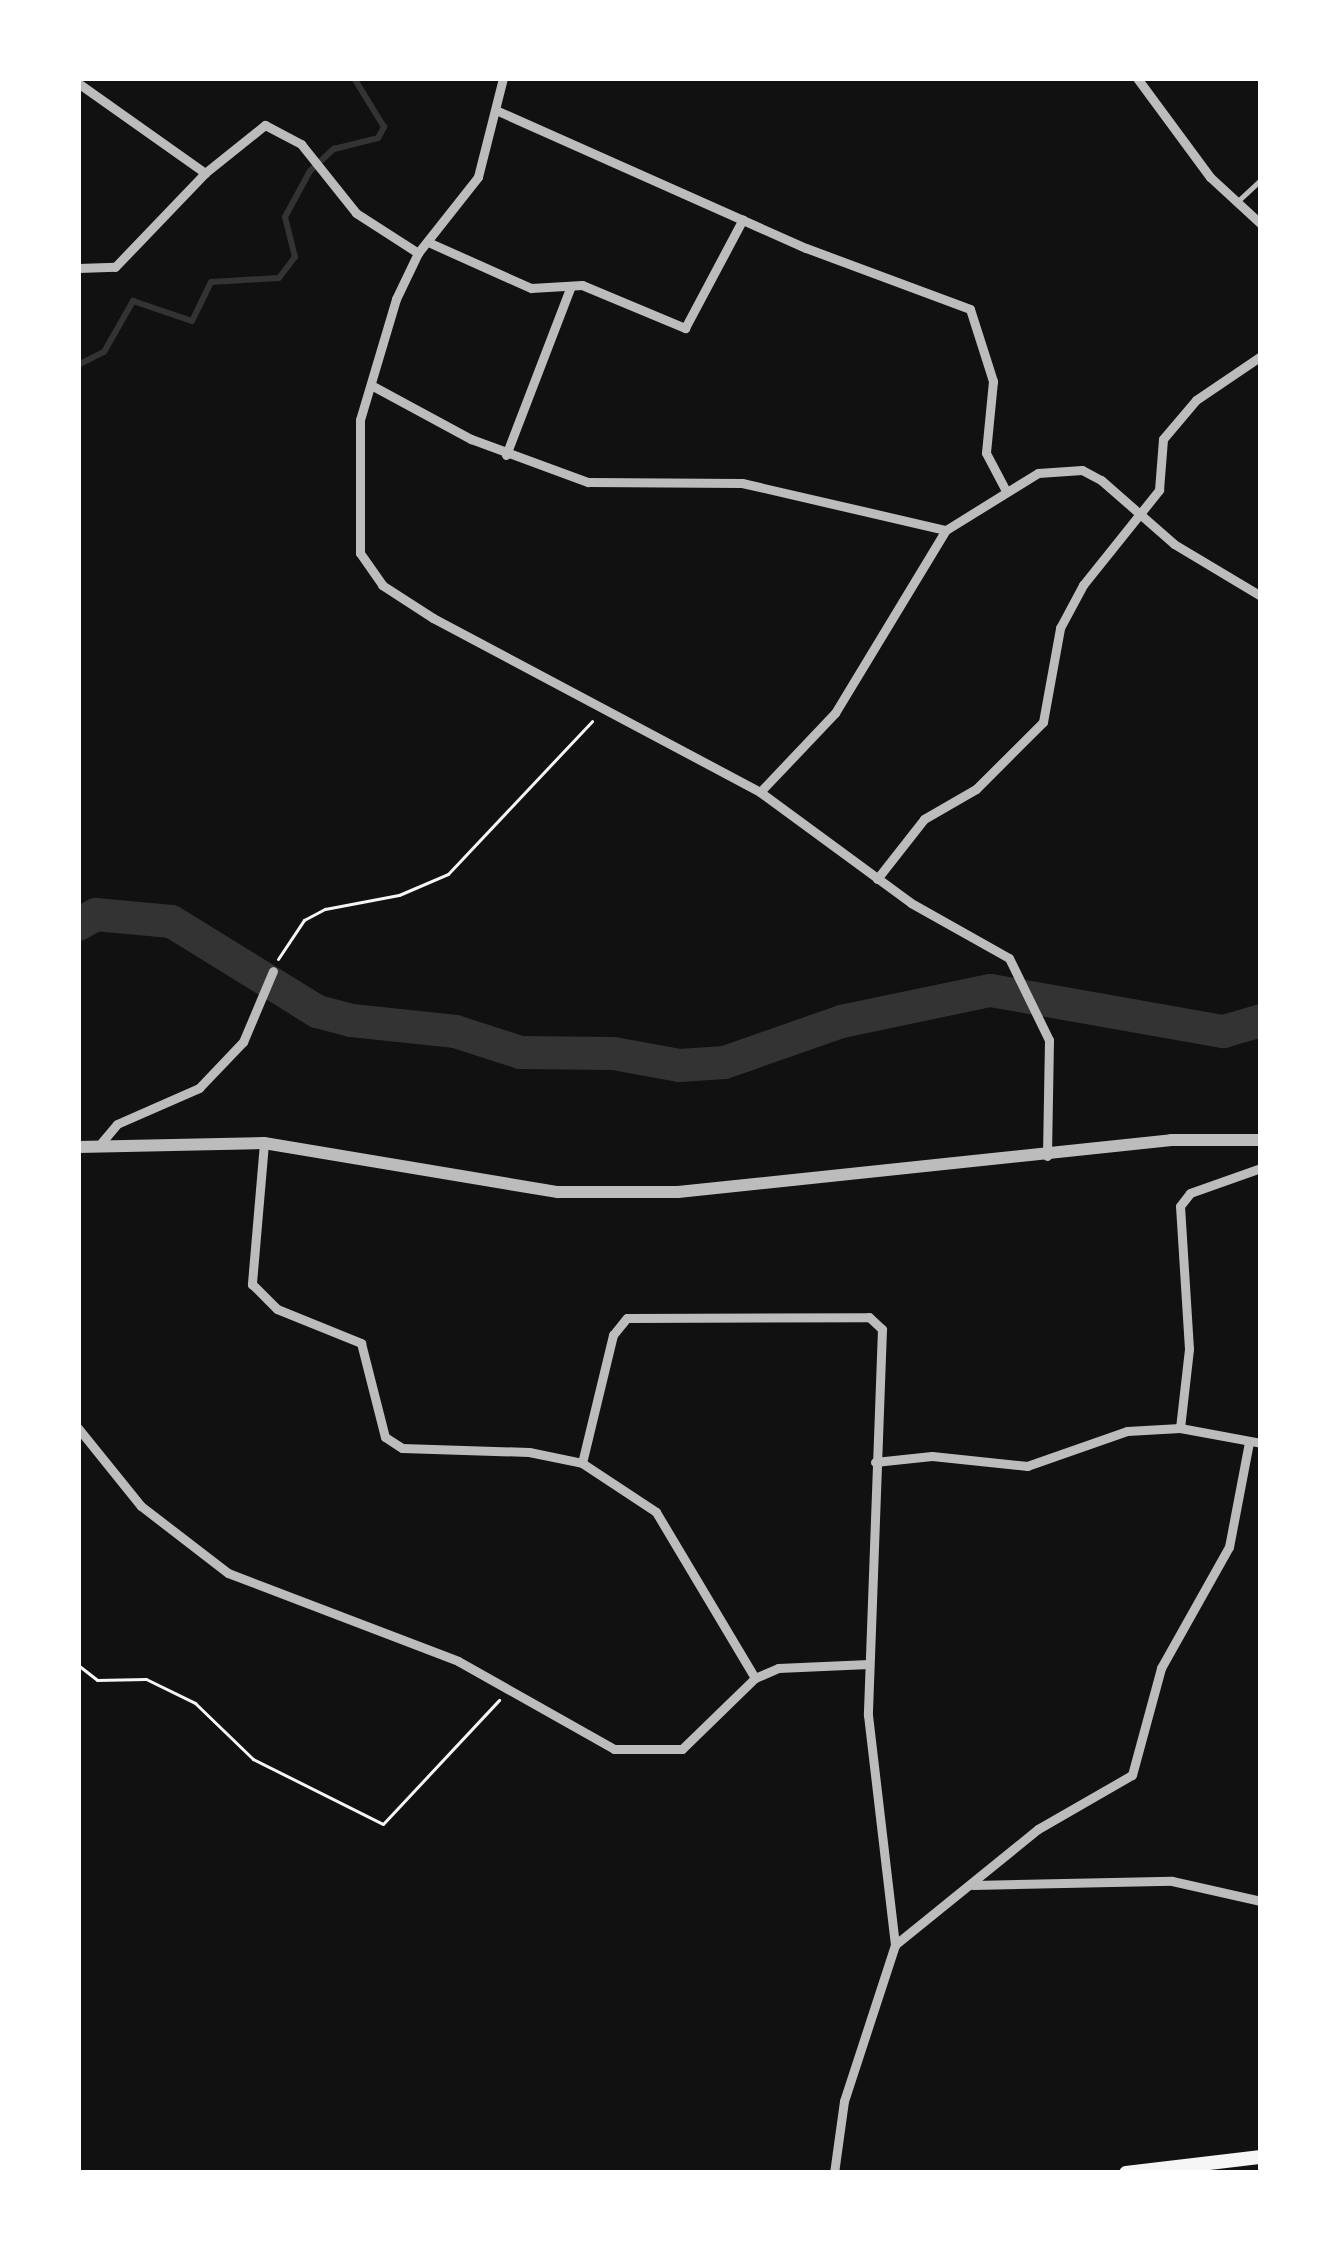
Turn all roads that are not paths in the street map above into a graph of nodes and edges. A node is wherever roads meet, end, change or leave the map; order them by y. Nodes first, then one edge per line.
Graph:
1 (503, 78) edge
2 (1137, 78) edge
3 (78, 83) edge
4 (498, 111) junction
5 (205, 173) junction
6 (1261, 180) edge
7 (1237, 202) junction
8 (743, 219) junction
9 (1261, 224) edge
10 (428, 242) junction
11 (418, 253) junction
12 (78, 268) edge
13 (572, 286) junction
14 (1261, 356) edge
15 (371, 385) junction
16 (506, 454) junction
17 (1005, 489) junction
18 (1143, 511) junction
19 (946, 530) junction
20 (1261, 596) edge
21 (760, 792) junction
22 (877, 879) junction
23 (273, 971) road end
24 (1261, 1140) edge
25 (102, 1142) junction
26 (264, 1143) junction
27 (78, 1147) edge
28 (1047, 1157) junction
29 (1261, 1168) edge
30 (78, 1428) edge
31 (1180, 1428) junction
32 (1255, 1442) edge
33 (874, 1462) junction
34 (582, 1463) junction
35 (869, 1664) junction
36 (755, 1678) junction
37 (973, 1885) junction
38 (1261, 1901) edge
39 (895, 1945) junction
40 (1261, 2157) edge
41 (1197, 2169) edge
42 (835, 2173) edge
43 (1126, 2173) edge

1 - 4 street
2 - 7 street
3 - 5 street
4 - 8 street
4 - 10 street
5 - 11 street
5 - 12 street
6 - 7 lane
7 - 9 street
8 - 13 street
8 - 17 street
10 - 11 street
10 - 13 street
11 - 15 street
13 - 16 street
14 - 18 street
15 - 16 street
15 - 21 street
16 - 19 street
17 - 18 street
17 - 19 street
18 - 20 street
18 - 22 street
19 - 21 street
21 - 22 street
22 - 28 street
23 - 25 street
24 - 28 street
25 - 26 street
25 - 27 street
26 - 28 street
26 - 34 street
29 - 31 street
30 - 36 street
31 - 32 street
31 - 33 street
32 - 37 street
33 - 34 street
33 - 35 street
34 - 36 street
35 - 36 street
35 - 39 street
37 - 38 street
37 - 39 street
39 - 42 street
40 - 41 main road
41 - 43 main road

